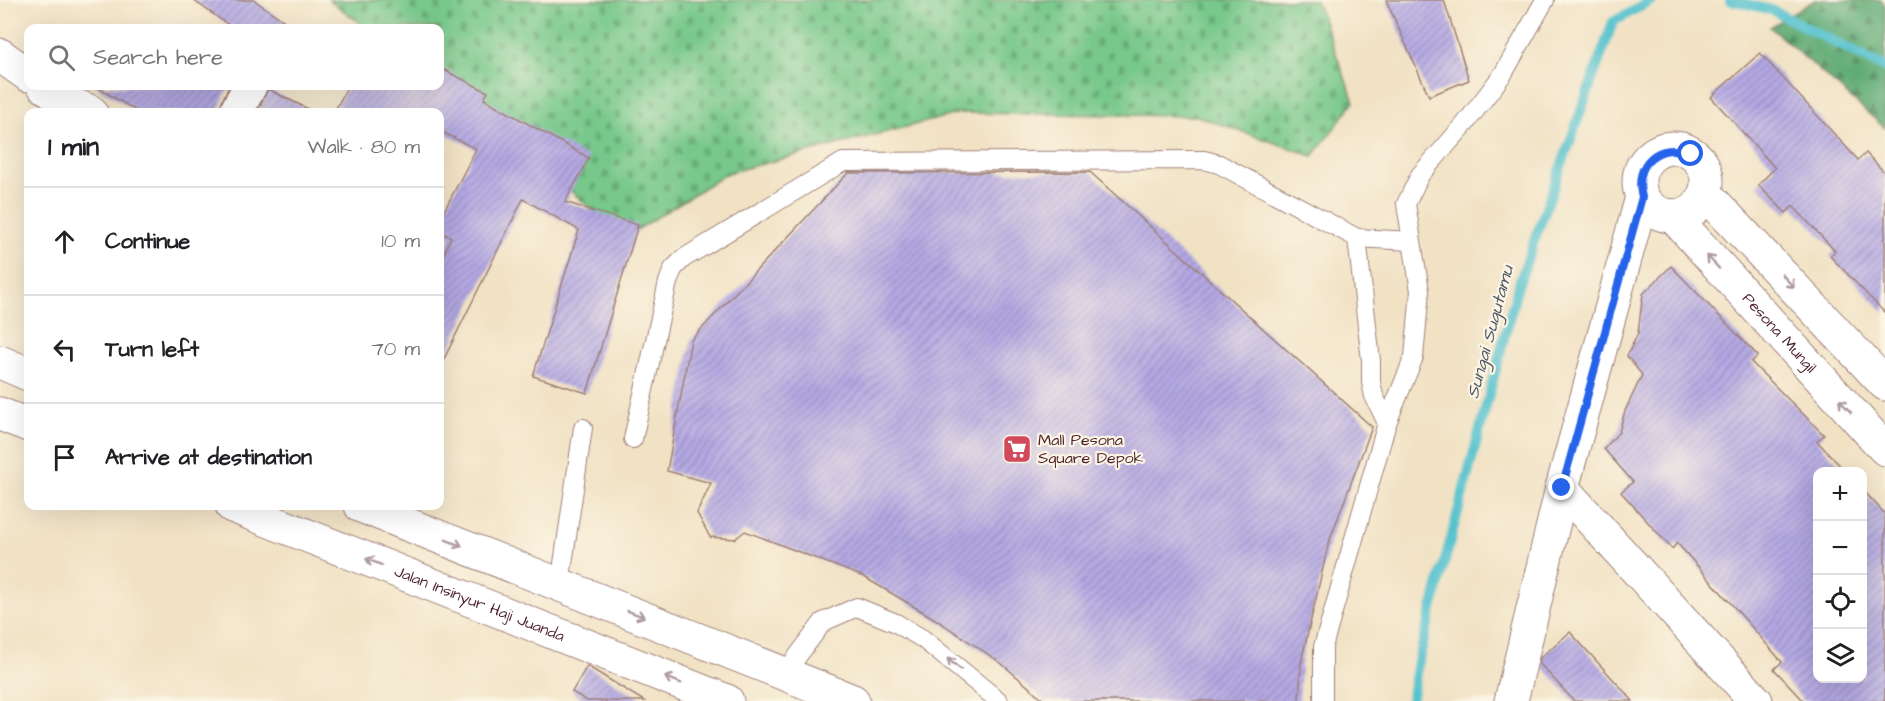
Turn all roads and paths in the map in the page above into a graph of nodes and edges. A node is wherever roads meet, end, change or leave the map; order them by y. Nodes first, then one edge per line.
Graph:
1 (1545, 0) edge
2 (0, 55) edge
3 (24, 72) edge
4 (50, 90) edge
5 (248, 90) edge
6 (82, 108) edge
7 (238, 108) edge
8 (1705, 193) junction
9 (1642, 197) junction
10 (1673, 216) junction
11 (1357, 238) junction
12 (1411, 242) junction
13 (0, 362) edge
14 (24, 372) edge
15 (1885, 384) edge
16 (0, 414) edge
17 (24, 423) edge
18 (1388, 423) junction
19 (583, 428) dead end
20 (633, 439) dead end
21 (1885, 449) edge
22 (1562, 488) junction
23 (242, 510) edge
24 (371, 510) edge
25 (560, 584) junction
26 (785, 673) junction
27 (727, 701) edge
28 (853, 701) edge
29 (999, 701) edge
30 (1323, 701) edge
31 (1511, 701) edge
32 (1756, 701) edge

1 - 12 lane
2 - 3 main road
4 - 6 main road
5 - 7 main road
8 - 9 main road
8 - 10 main road
8 -> 15 main road
9 - 10 main road
9 - 22 main road
21 -> 10 main road, Pesona Mungil
11 - 12 lane
11 - 18 lane
11 - 20 lane
12 - 18 lane
13 - 14 main road
16 - 17 main road
18 - 30 lane
19 - 25 lane
22 - 31 main road
22 - 32 main road
27 -> 23 main road, Jalan Insinyur Haji Juanda
24 -> 25 main road
25 -> 26 main road
26 - 28 main road
29 -> 26 lane

